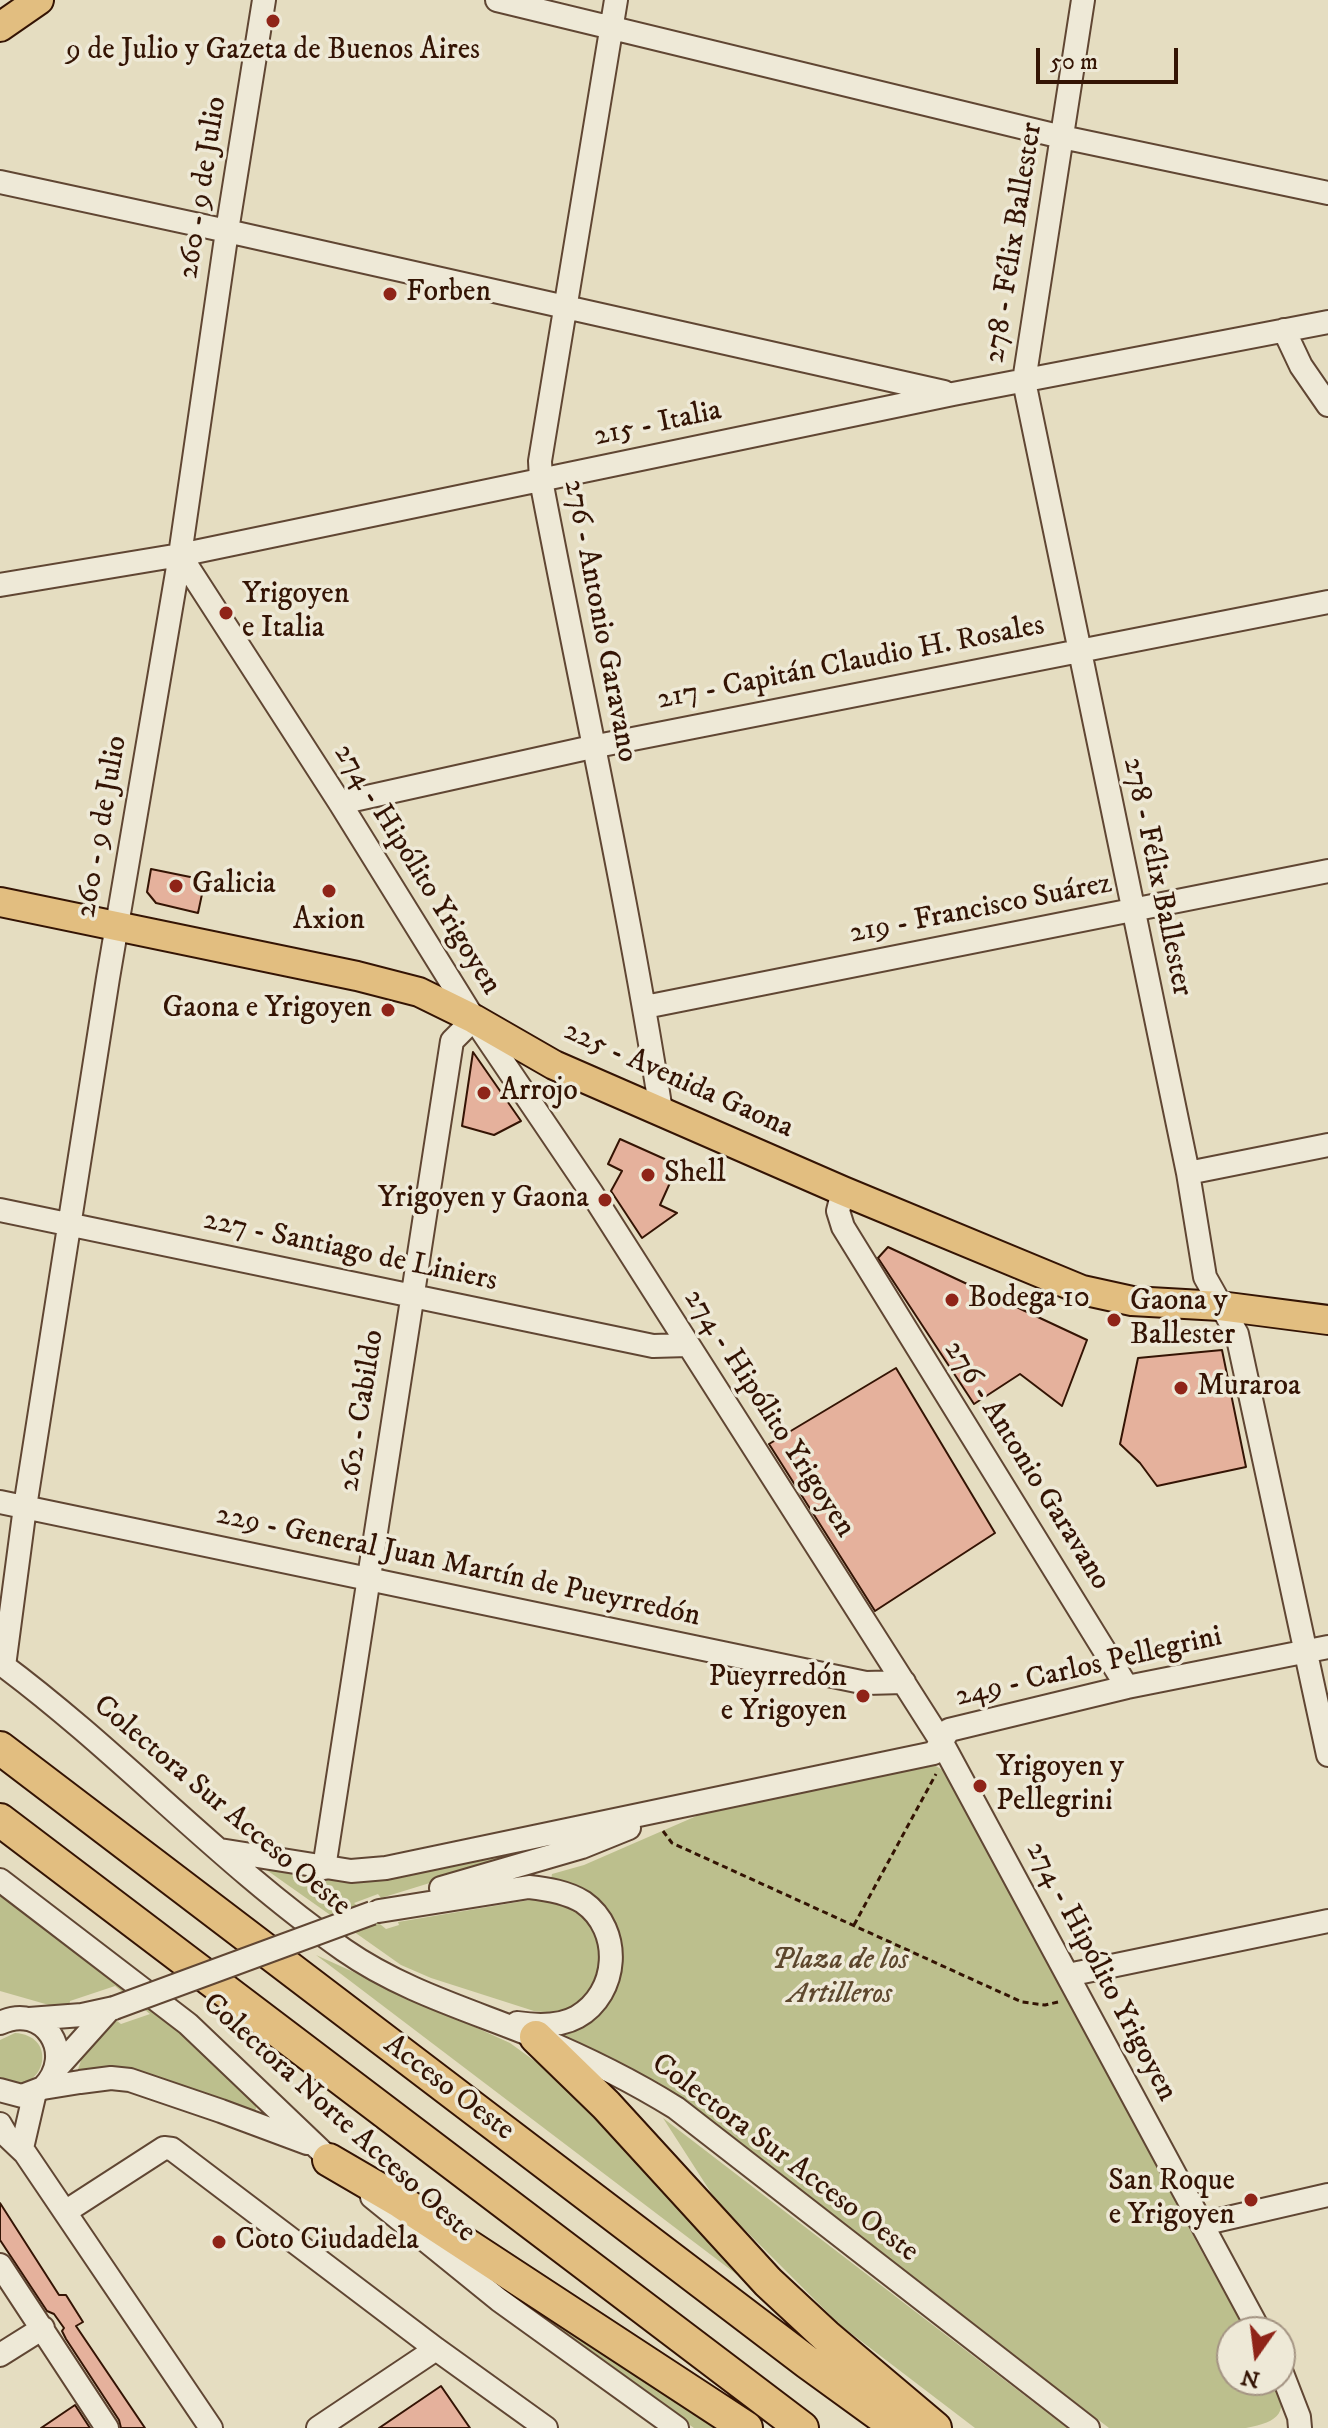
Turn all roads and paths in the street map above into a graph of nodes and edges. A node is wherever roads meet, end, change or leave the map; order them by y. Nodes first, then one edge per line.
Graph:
1 (39, 0) edge
2 (264, 0) edge
3 (497, 0) edge
4 (616, 0) edge
5 (1083, 0) edge
6 (612, 26) junction
7 (0, 27) edge
8 (1062, 137) junction
9 (0, 182) edge
10 (1328, 193) edge
11 (227, 231) junction
12 (566, 307) junction
13 (1328, 322) edge
14 (1284, 330) junction
15 (1024, 381) junction
16 (953, 394) junction
17 (1328, 405) edge
18 (541, 480) junction
19 (180, 555) junction
20 (0, 585) edge
21 (1328, 602) edge
22 (1078, 649) junction
23 (592, 747) junction
24 (340, 803) junction
25 (1328, 871) edge
26 (0, 902) edge
27 (1132, 911) junction
28 (116, 925) junction
29 (645, 1007) junction
30 (474, 1019) junction
31 (661, 1111) junction
32 (1328, 1145) edge
33 (1188, 1173) junction
34 (843, 1191) junction
35 (0, 1210) edge
36 (69, 1224) junction
37 (411, 1296) junction
38 (1220, 1306) junction
39 (1328, 1320) edge
40 (688, 1345) junction
41 (0, 1502) edge
42 (25, 1507) junction
43 (369, 1579) junction
44 (1317, 1649) edge
45 (2, 1664) edge
46 (904, 1682) junction
47 (1127, 1687) junction
48 (941, 1741) junction
49 (0, 1748) edge
50 (1328, 1755) edge
51 (940, 1767) dead end
52 (687, 1805) junction
53 (0, 1820) edge
54 (662, 1831) dead end
55 (215, 1849) junction
56 (324, 1868) junction
57 (0, 1880) edge
58 (376, 1912) junction
59 (1328, 1921) edge
60 (854, 1925) junction
61 (1068, 1987) junction
62 (112, 2009) junction
63 (12, 2017) edge
64 (485, 2018) junction
65 (536, 2037) junction
66 (56, 2069) junction
67 (0, 2090) edge
68 (39, 2090) junction
69 (0, 2124) edge
70 (22, 2148) junction
71 (322, 2153) junction
72 (1328, 2195) edge
73 (65, 2212) junction
74 (1202, 2224) junction
75 (0, 2265) edge
76 (1251, 2316) edge
77 (43, 2328) junction
78 (436, 2349) junction
79 (0, 2355) edge
80 (1291, 2396) edge
81 (107, 2428) edge
82 (211, 2428) edge
83 (318, 2428) edge
84 (546, 2428) edge
85 (677, 2428) edge
86 (746, 2428) edge
87 (802, 2428) edge
88 (898, 2428) edge
89 (935, 2428) edge
90 (1088, 2428) edge
91 (1300, 2428) edge

1 - 7 main road
2 - 11 street, 260 - 9 de Julio
3 - 6 street
4 - 6 street, 276 - Antonio Garavano
5 - 8 street, 278 - Félix Ballester
6 - 8 street
6 - 12 street, 276 - Antonio Garavano
8 - 10 street
8 - 15 street, 278 - Félix Ballester
9 - 11 street
11 - 12 street
11 - 19 street, 260 - 9 de Julio
12 - 16 street
12 - 18 street, 276 - Antonio Garavano
13 - 14 street, 215 - Italia
14 - 15 street, 215 - Italia
14 - 17 street
15 - 16 street, 215 - Italia
15 - 22 street, 278 - Félix Ballester
16 - 18 street, 215 - Italia
18 - 19 street, 215 - Italia
18 - 23 street, 276 - Antonio Garavano
19 - 20 street, 215 - Italia
19 - 24 street, 274 - Hipólito Yrigoyen
19 - 28 street, 260 - 9 de Julio
21 - 22 street, 217 - Capitán Claudio H. Rosales
22 - 23 street, 217 - Capitán Claudio H. Rosales
22 - 27 street, 278 - Félix Ballester
23 - 24 street, 217 - Capitán Claudio H. Rosales
23 - 29 street, 276 - Antonio Garavano
24 - 30 street, 274 - Hipólito Yrigoyen
25 - 27 street, 219 - Francisco Suárez
26 - 28 main road, 225 - Avenida Gaona
27 - 29 street, 219 - Francisco Suárez
27 - 33 street, 278 - Félix Ballester
28 - 30 main road, 225 - Avenida Gaona
28 - 36 street, 260 - 9 de Julio
29 - 31 street, 276 - Antonio Garavano
30 - 31 main road, 225 - Avenida Gaona
30 - 37 street, 262 - Cabildo
30 - 40 street, 274 - Hipólito Yrigoyen
31 - 34 main road, 225 - Avenida Gaona
32 - 33 street
33 - 38 street, 278 - Félix Ballester
34 - 38 main road, 225 - Avenida Gaona
34 - 47 street, 276 - Antonio Garavano
35 - 36 street, 227 - Santiago de Liniers
36 - 37 street, 227 - Santiago de Liniers
36 - 42 street, 260 - 9 de Julio
37 - 40 street, 227 - Santiago de Liniers
37 - 43 street, 262 - Cabildo
38 - 39 main road, 225 - Avenida Gaona
38 - 44 street, 278 - Félix Ballester
40 - 46 street, 274 - Hipólito Yrigoyen
41 - 42 street, 229 - General Juan Martín de Pueyrredón
42 - 43 street, 229 - General Juan Martín de Pueyrredón
42 - 45 street, 260 - 9 de Julio
43 - 46 street, 229 - General Juan Martín de Pueyrredón
43 - 56 street, 262 - Cabildo
44 - 47 street, 249 - Carlos Pellegrini
44 - 50 street, 278 - Félix Ballester
45 - 55 street, Colectora Sur Acceso Oeste
46 - 48 street, 274 - Hipólito Yrigoyen
47 - 48 street, 249 - Carlos Pellegrini
48 - 52 street, 249 - Carlos Pellegrini
48 - 61 street, 274 - Hipólito Yrigoyen
49 - 88 highway, Acceso Oeste
51 - 60 path
52 - 56 street, 249 - Carlos Pellegrini
52 - 58 street, 249 - Carlos Pellegrini
53 - 87 highway, Acceso Oeste
54 - 60 path
55 - 56 street, 249 - Carlos Pellegrini
55 - 64 street, Colectora Sur Acceso Oeste
57 - 71 street, Colectora Norte Acceso Oeste
58 - 62 street, 249 - Carlos Pellegrini, bridge
58 - 64 street
59 - 61 street
60 - 61 path
61 - 74 street, 274 - Hipólito Yrigoyen
62 - 63 street, 249 - Carlos Pellegrini
62 - 66 street, 249 - Carlos Pellegrini
63 - 66 street
64 - 65 street, Colectora Sur Acceso Oeste
65 - 89 highway
65 - 90 street, Colectora Sur Acceso Oeste
66 - 68 street, 249 - Carlos Pellegrini
67 - 68 street
68 - 70 street
68 - 71 street
69 - 70 street
70 - 73 street
71 - 85 street, Colectora Norte Acceso Oeste
71 - 86 highway
72 - 74 street
73 - 78 street
73 - 82 street
74 - 76 street, 274 - Hipólito Yrigoyen
75 - 77 street
77 - 79 street
77 - 81 street
78 - 83 street
78 - 84 street
80 - 91 street

